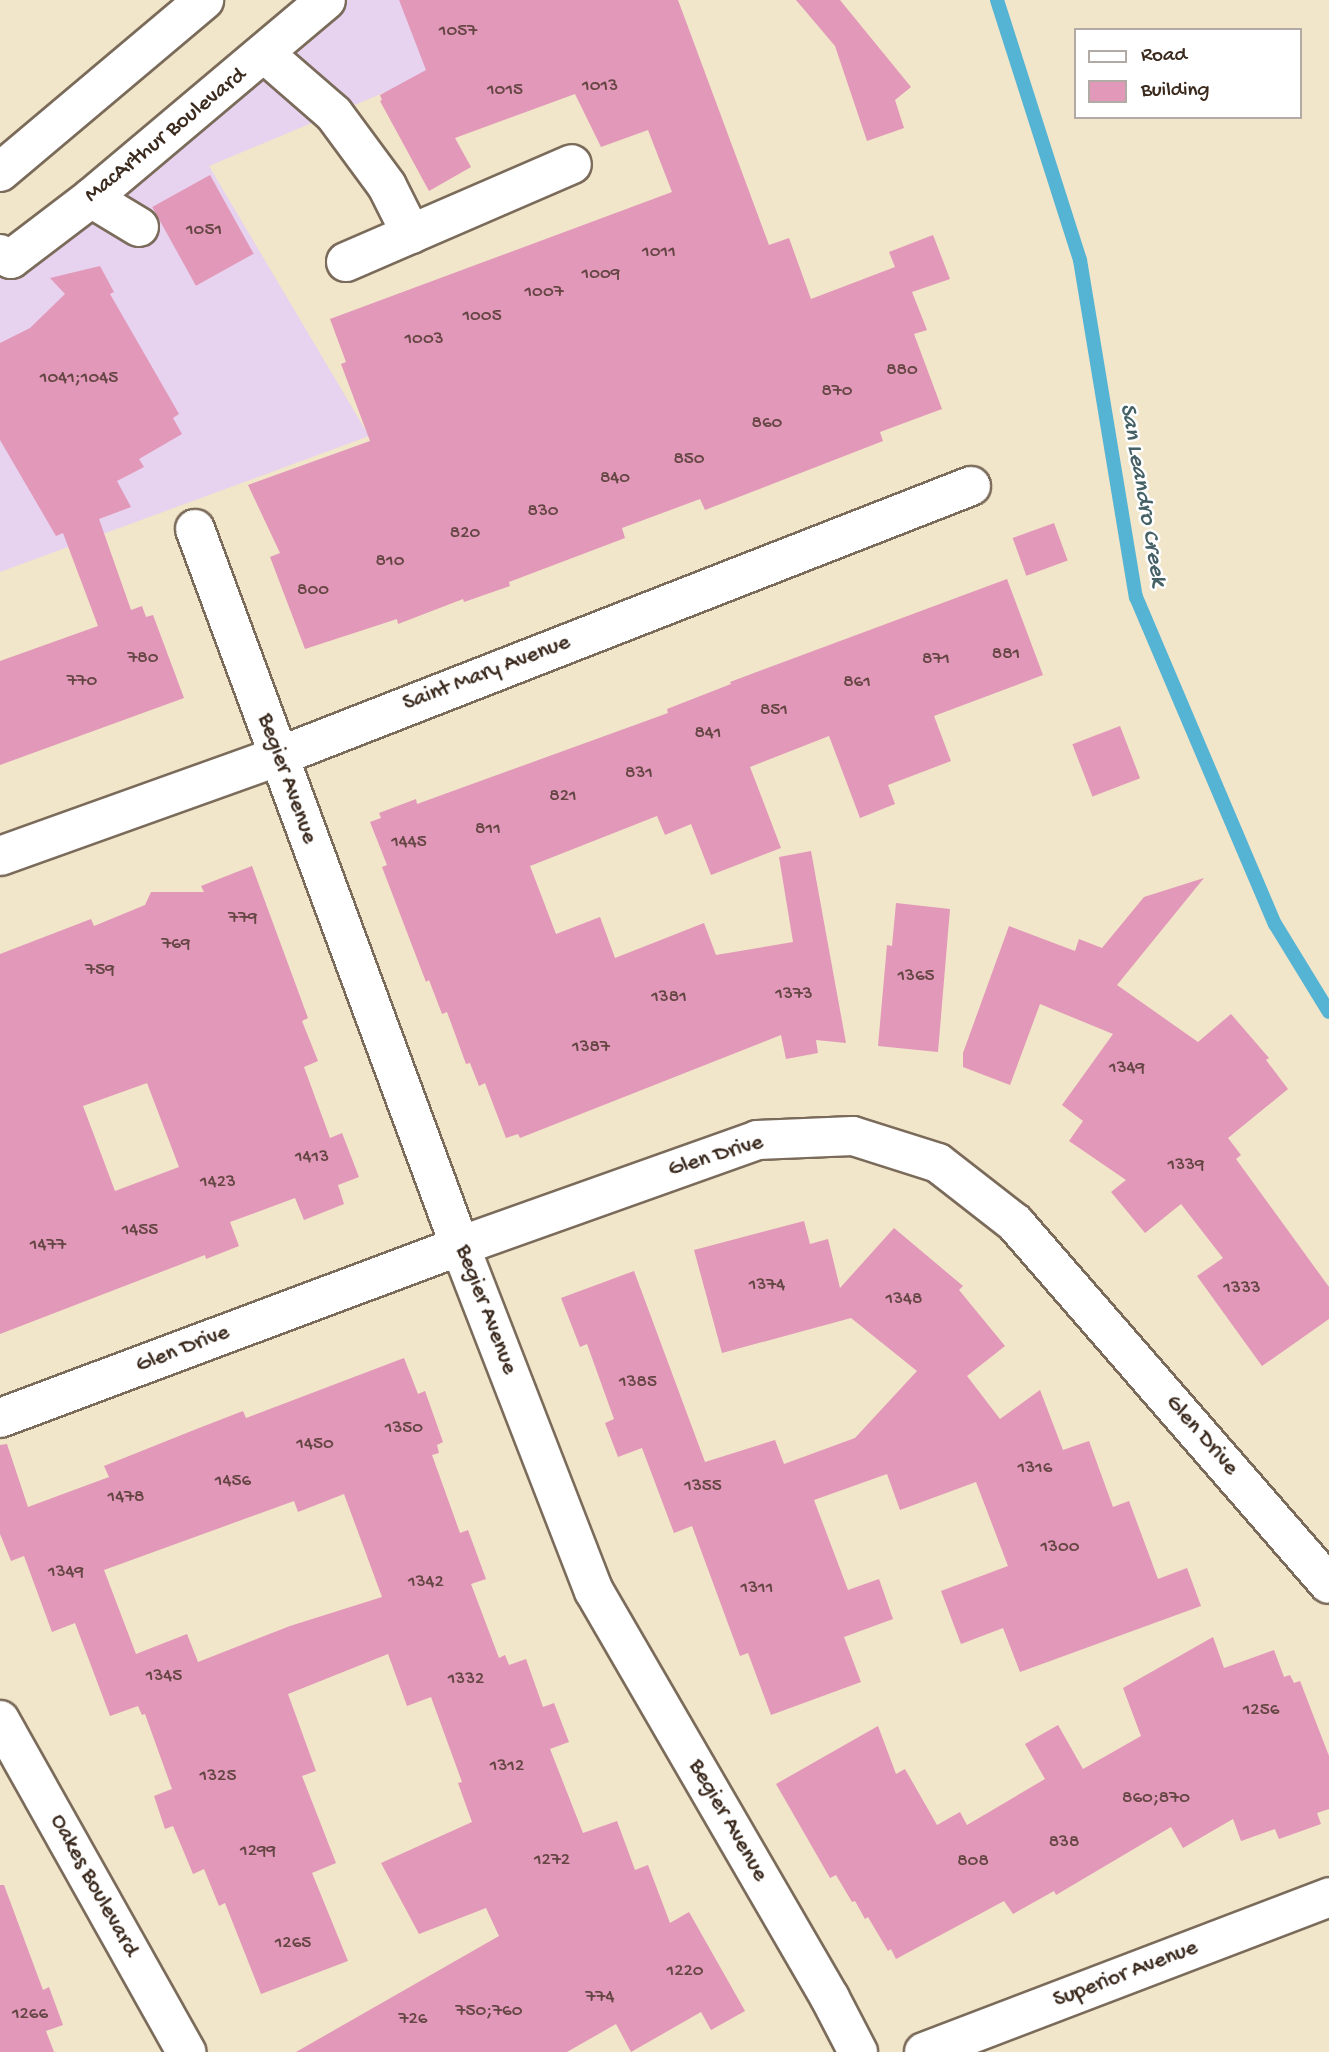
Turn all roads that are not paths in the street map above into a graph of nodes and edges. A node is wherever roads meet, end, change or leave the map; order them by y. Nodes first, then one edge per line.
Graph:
1 (204, 0) edge
2 (326, 0) edge
3 (265, 54) junction
4 (572, 164) dead end
5 (0, 172) edge
6 (91, 198) junction
7 (139, 227) dead end
8 (411, 234) junction
9 (0, 254) edge
10 (346, 262) dead end
11 (971, 486) dead end
12 (195, 529) dead end
13 (277, 757) junction
14 (0, 856) edge
15 (460, 1246) junction
16 (0, 1419) edge
17 (1329, 1584) edge
18 (0, 1720) edge
19 (1329, 1897) edge
20 (186, 2052) edge
21 (858, 2052) edge
22 (924, 2052) edge

1 - 5 street
2 - 3 street, MacArthur Boulevard
3 - 6 street, MacArthur Boulevard
3 - 8 street
4 - 8 street
6 - 7 street
6 - 9 street, MacArthur Boulevard
8 - 10 street
11 - 13 street, Saint Mary Avenue
12 - 13 street, Begier Avenue
13 - 14 street, Saint Mary Avenue
13 - 15 street, Begier Avenue
15 - 16 street, Glen Drive
15 - 17 street, Glen Drive
15 - 21 street, Begier Avenue
18 - 20 street, Oakes Boulevard
19 - 22 street, Superior Avenue

